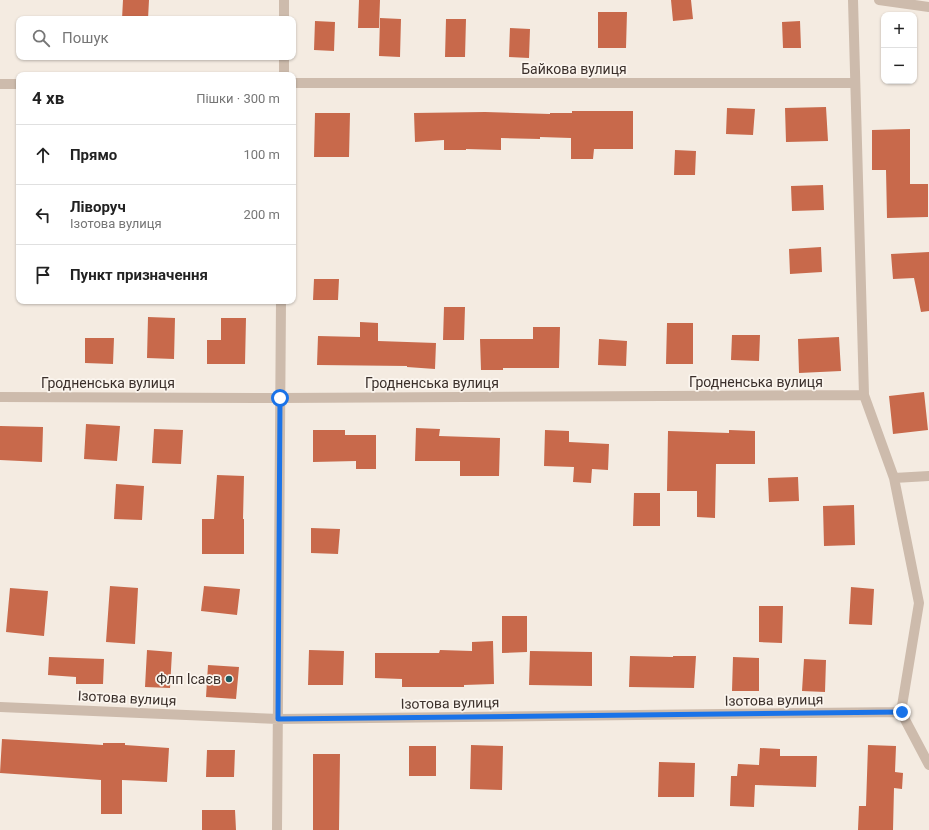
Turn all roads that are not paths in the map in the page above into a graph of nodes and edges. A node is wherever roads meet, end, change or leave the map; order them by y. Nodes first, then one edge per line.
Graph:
1 (284, 0) edge
2 (853, 0) edge
3 (879, 0) edge
4 (929, 8) edge
5 (284, 16) edge
6 (284, 60) edge
7 (284, 72) edge
8 (296, 83) edge
9 (855, 83) junction
10 (0, 84) edge
11 (16, 84) edge
12 (281, 304) edge
13 (864, 395) junction
14 (0, 397) edge
15 (280, 398) junction
16 (929, 476) edge
17 (894, 478) junction
18 (0, 706) edge
19 (902, 712) junction
20 (278, 719) junction
21 (929, 764) edge
22 (277, 830) edge

1 - 5 street
2 - 9 street
3 - 4 street
6 - 7 street
8 - 9 street, Байкова вулиця
9 - 13 street
10 - 11 street
12 - 15 street
13 - 15 street, Гродненська вулиця
13 - 17 street
14 - 15 street, Гродненська вулиця
15 - 20 street
16 - 17 street
17 - 19 street
18 - 20 street, Ізотова вулиця
19 - 20 street, Ізотова вулиця
19 - 21 street
20 - 22 street

